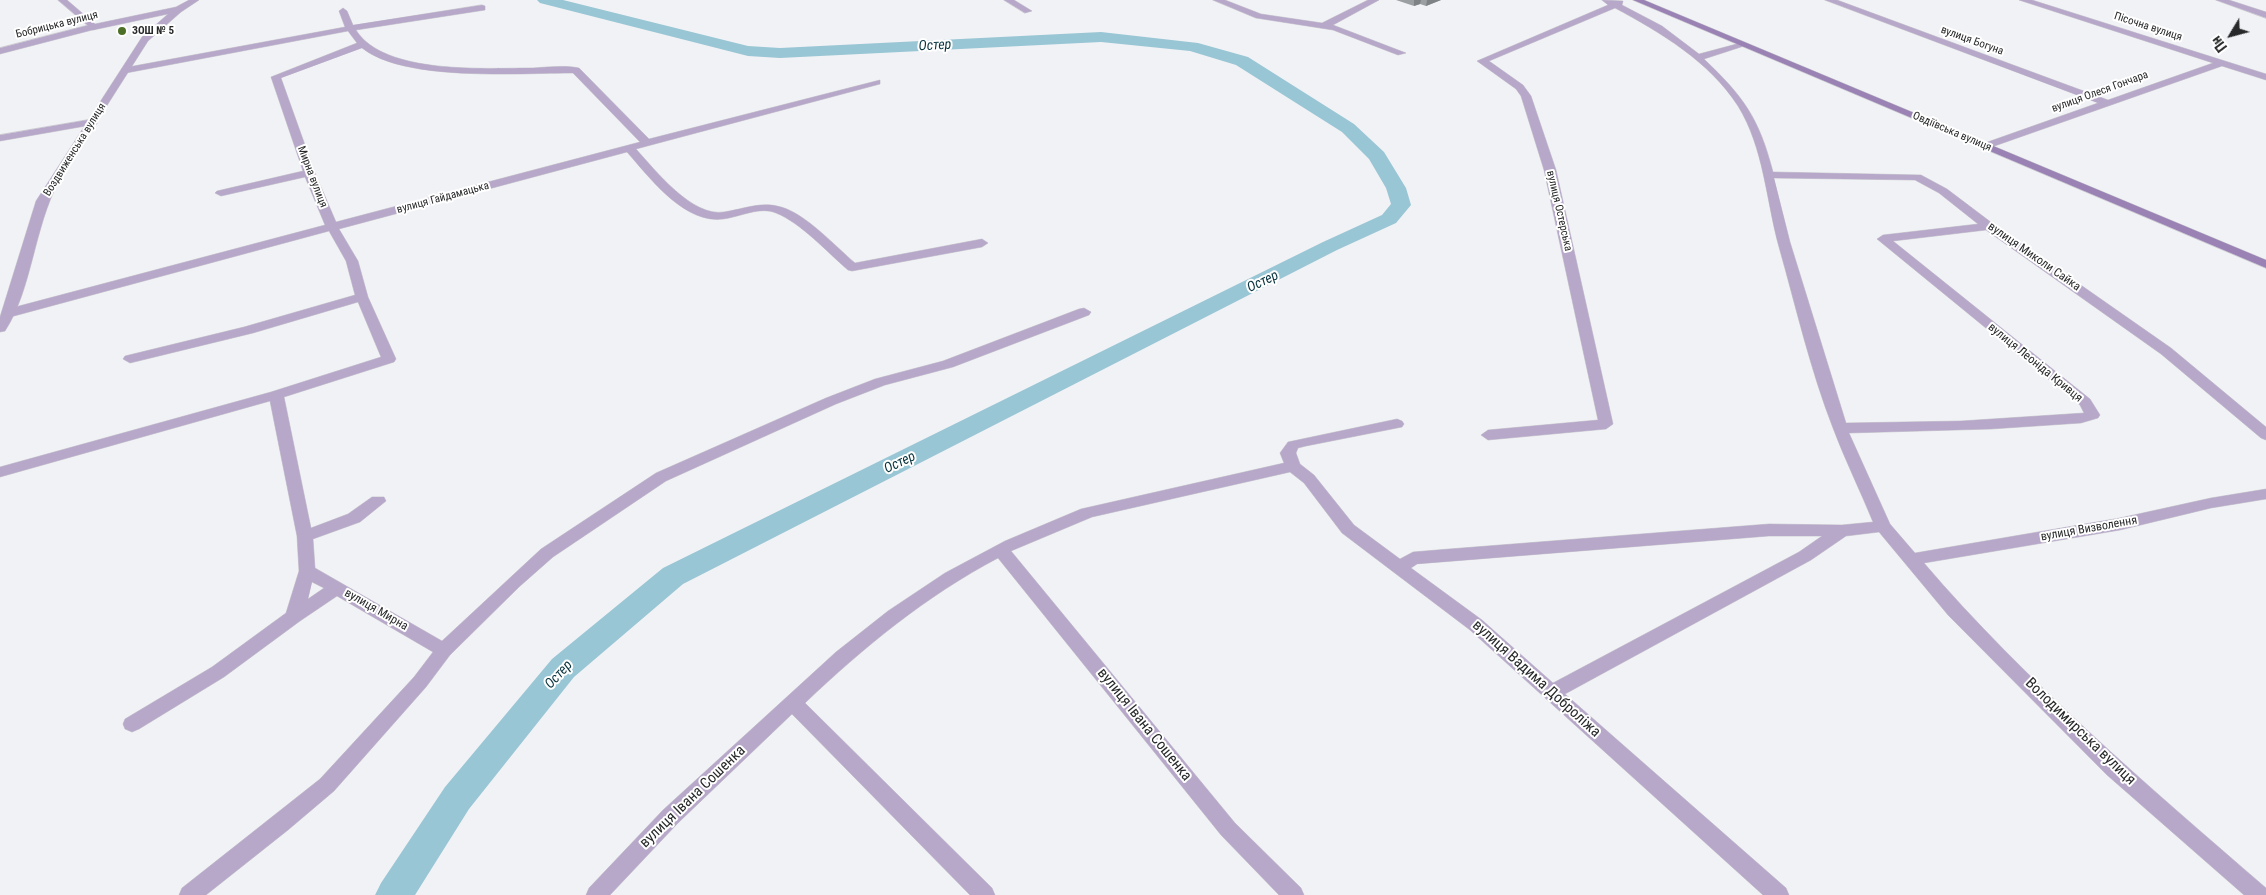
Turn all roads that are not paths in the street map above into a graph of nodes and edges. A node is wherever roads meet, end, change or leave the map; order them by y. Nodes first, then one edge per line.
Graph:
1 (62, 0) edge
2 (194, 0) edge
3 (1008, 0) edge
4 (1217, 0) edge
5 (1375, 0) edge
6 (1628, 0) edge
7 (1637, 0) edge
8 (1829, 0) edge
9 (2023, 0) edge
10 (2220, 0) edge
11 (1611, 2) edge
12 (482, 8) dead end
13 (178, 10) junction
14 (343, 11) dead end
15 (1028, 11) dead end
16 (2266, 15) edge
17 (1324, 26) junction
18 (94, 27) junction
19 (349, 30) junction
20 (363, 44) junction
21 (1741, 44) junction
22 (0, 51) edge
23 (1401, 53) dead end
24 (1698, 58) junction
25 (2222, 63) junction
26 (126, 70) junction
27 (2266, 77) edge
28 (876, 82) dead end
29 (2106, 103) junction
30 (93, 122) junction
31 (0, 138) edge
32 (647, 143) junction
33 (1986, 146) junction
34 (628, 148) junction
35 (309, 173) junction
36 (1767, 175) junction
37 (222, 193) dead end
38 (1988, 226) junction
39 (335, 228) junction
40 (982, 242) dead end
41 (2266, 264) edge
42 (362, 297) junction
43 (1084, 312) dead end
44 (9, 313) junction
45 (0, 328) edge
46 (130, 359) dead end
47 (276, 395) junction
48 (1397, 424) dead end
49 (1840, 428) junction
50 (1488, 435) dead end
51 (2266, 435) edge
52 (1293, 466) junction
53 (0, 472) edge
54 (2266, 494) edge
55 (378, 501) dead end
56 (1883, 526) junction
57 (1842, 530) junction
58 (305, 536) junction
59 (1001, 550) junction
60 (1912, 559) junction
61 (1400, 567) junction
62 (307, 571) junction
63 (337, 588) junction
64 (294, 616) junction
65 (444, 650) junction
66 (1552, 692) junction
67 (793, 703) junction
68 (132, 724) dead end
69 (190, 895) edge
70 (597, 895) edge
71 (984, 895) edge
72 (1293, 895) edge
73 (1778, 895) edge
74 (2259, 895) edge

1 - 18 street
2 - 13 street, Воздвиженська вулиця
3 - 15 street
4 - 17 street
5 - 17 street
6 - 11 street, вулиця Остерська
7 - 21 main road, Овдіївська вулиця
8 - 29 street, вулиця Богуна
9 - 25 street, Пісочна вулиця
10 - 16 street
11 - 24 street, Володимирська вулиця
11 - 50 street, вулиця Остерська
12 - 19 street
13 - 18 street, Бобрицька вулиця
13 - 26 street, Воздвиженська вулиця
14 - 19 street
17 - 23 street
18 - 22 street, Бобрицька вулиця
19 - 20 street
19 - 26 street
20 - 32 street
20 - 35 street, Мирна вулиця
21 - 24 street
21 - 33 main road, Овдіївська вулиця
24 - 36 street, Володимирська вулиця
25 - 27 street, Пісочна вулиця
25 - 29 street, вулиця Олеся Гончара
26 - 30 street, Воздвиженська вулиця
28 - 32 street, вулиця Гайдамацька
29 - 33 street, вулиця Олеся Гончара
30 - 31 street
30 - 44 street, Воздвиженська вулиця
32 - 34 street, вулиця Гайдамацька
33 - 41 main road, Овдіївська вулиця
34 - 39 street, вулиця Гайдамацька
34 - 40 street
35 - 37 street
35 - 39 street, Мирна вулиця
36 - 38 street, вулиця Миколи Сайка
36 - 49 street, Володимирська вулиця
38 - 49 street, вулиця Леоніда Кривця
38 - 51 street, вулиця Миколи Сайка
39 - 42 street, Мирна вулиця
39 - 44 street, вулиця Гайдамацька
42 - 46 street
42 - 47 street, Мирна вулиця
43 - 65 street
44 - 45 street, Воздвиженська вулиця
47 - 53 street
47 - 58 street
48 - 52 street
49 - 56 street, Володимирська вулиця
52 - 59 street, вулиця Івана Сошенка
52 - 61 street, вулиця Вадима Доброліжа
54 - 60 street, вулиця Визволення
55 - 58 street
56 - 57 street
56 - 60 street, Володимирська вулиця
57 - 61 street
57 - 66 street
58 - 62 street
59 - 67 street, вулиця Івана Сошенка
59 - 72 street, вулиця Івана Сошенка
60 - 74 street, Володимирська вулиця
61 - 66 street, вулиця Вадима Доброліжа
62 - 63 street, вулиця Мирна
62 - 64 street
63 - 64 street
63 - 65 street, вулиця Мирна
64 - 68 street
65 - 69 street
66 - 73 street, вулиця Вадима Доброліжа
67 - 70 street, вулиця Івана Сошенка
67 - 71 street

